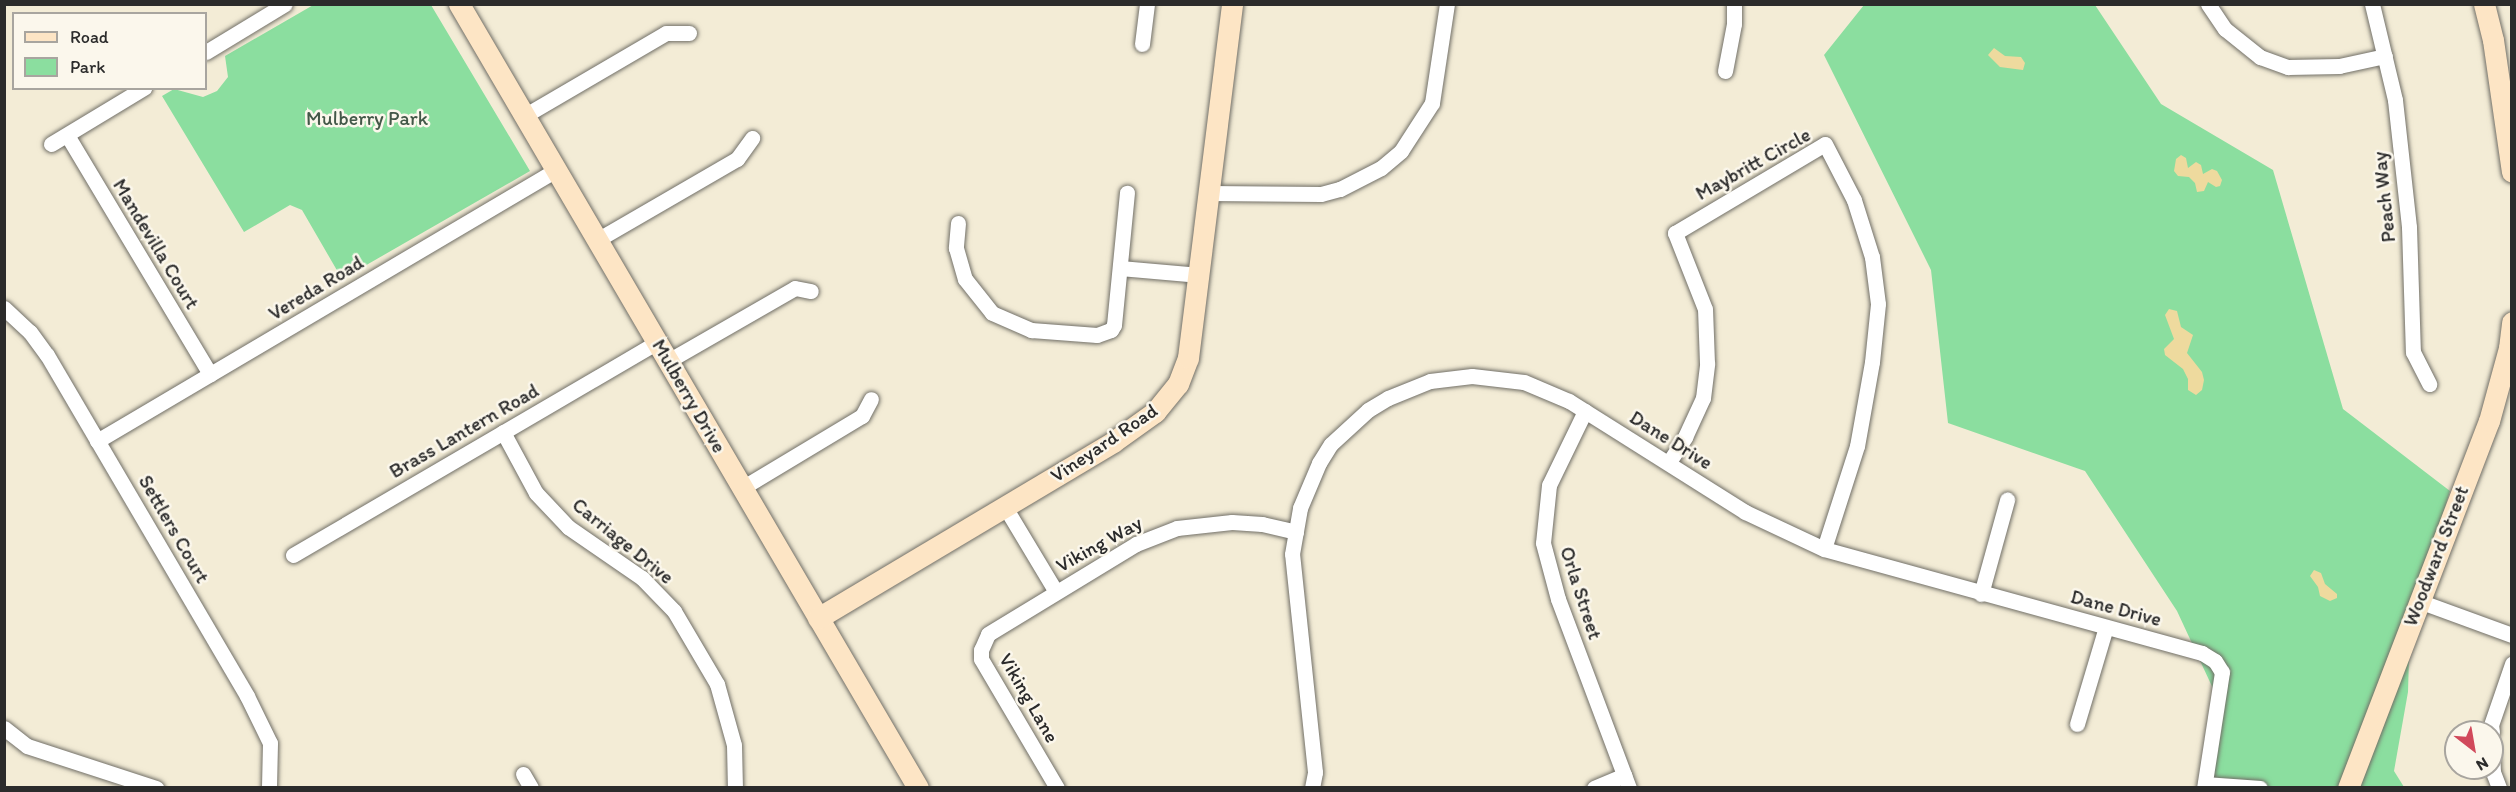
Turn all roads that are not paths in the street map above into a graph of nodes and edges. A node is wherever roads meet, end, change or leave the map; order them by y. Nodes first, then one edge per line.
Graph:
1 (285, 4) edge
2 (459, 4) edge
3 (1147, 4) edge
4 (1232, 4) edge
5 (1447, 4) edge
6 (1734, 4) edge
7 (2208, 4) edge
8 (2372, 4) edge
9 (2484, 4) edge
10 (689, 33) dead end
11 (1142, 44) dead end
12 (207, 51) edge
13 (2385, 56) junction
14 (1725, 71) dead end
15 (141, 90) edge
16 (524, 116) junction
17 (67, 135) junction
18 (752, 138) dead end
19 (51, 144) dead end
20 (556, 170) junction
21 (2511, 172) edge
22 (1127, 193) dead end
23 (1208, 193) junction
24 (958, 223) dead end
25 (597, 240) junction
26 (1120, 268) junction
27 (1200, 275) junction
28 (811, 291) dead end
29 (4, 308) edge
30 (2511, 322) edge
31 (657, 342) junction
32 (668, 361) junction
33 (210, 374) junction
34 (2429, 384) dead end
35 (871, 399) dead end
36 (1585, 411) junction
37 (503, 432) junction
38 (98, 441) junction
39 (1669, 462) junction
40 (742, 488) junction
41 (2007, 500) dead end
42 (1005, 507) junction
43 (1296, 532) junction
44 (1824, 549) junction
45 (293, 555) dead end
46 (1056, 592) junction
47 (1981, 594) junction
48 (2419, 601) junction
49 (818, 618) junction
50 (2106, 627) junction
51 (2511, 635) edge
52 (2511, 664) edge
53 (2493, 720) edge
54 (2077, 724) dead end
55 (4, 728) edge
56 (1626, 781) edge
57 (2205, 786) edge
58 (156, 788) edge
59 (269, 788) edge
60 (735, 788) edge
61 (918, 788) edge
62 (1057, 788) edge
63 (1312, 788) edge
64 (1594, 788) edge
65 (2260, 788) edge
66 (2348, 788) edge

1 - 12 street
2 - 16 street, Mulberry Drive
3 - 11 street
4 - 23 street, Vineyard Road
5 - 23 street
6 - 14 street
7 - 13 street
8 - 13 street, Peach Way
9 - 21 street
10 - 16 street
13 - 34 street, Peach Way
15 - 17 street
16 - 20 street, Mulberry Drive
17 - 19 street
17 - 33 street, Mandevilla Court
18 - 25 street
20 - 25 street, Mulberry Drive
20 - 33 street, Vereda Road
22 - 26 street
23 - 27 street, Vineyard Road
24 - 26 street
25 - 31 street, Mulberry Drive
26 - 27 street
27 - 42 street, Vineyard Road
28 - 32 street
29 - 38 street, Settlers Court
30 - 48 street, Woodward Street
31 - 32 street, Mulberry Drive
31 - 37 street, Brass Lantern Road
32 - 40 street, Mulberry Drive
33 - 38 street, Vereda Road
35 - 40 street
36 - 39 street, Dane Drive
36 - 43 street, Dane Drive
36 - 56 street, Orla Street
37 - 45 street, Brass Lantern Road
37 - 60 street, Carriage Drive
38 - 59 street, Settlers Court
39 - 44 street, Dane Drive
39 - 44 street, Maybritt Circle
40 - 49 street, Mulberry Drive
41 - 47 street
42 - 46 street, Viking Way
42 - 49 street, Vineyard Road
43 - 46 street, Viking Way
43 - 63 street, Dane Drive
44 - 47 street, Dane Drive
46 - 62 street, Viking Lane
47 - 50 street, Dane Drive
48 - 51 street
48 - 66 street, Woodward Street
49 - 61 street, Mulberry Drive
50 - 54 street
50 - 57 street, Dane Drive
52 - 53 street
55 - 58 street
56 - 64 street
57 - 65 street

